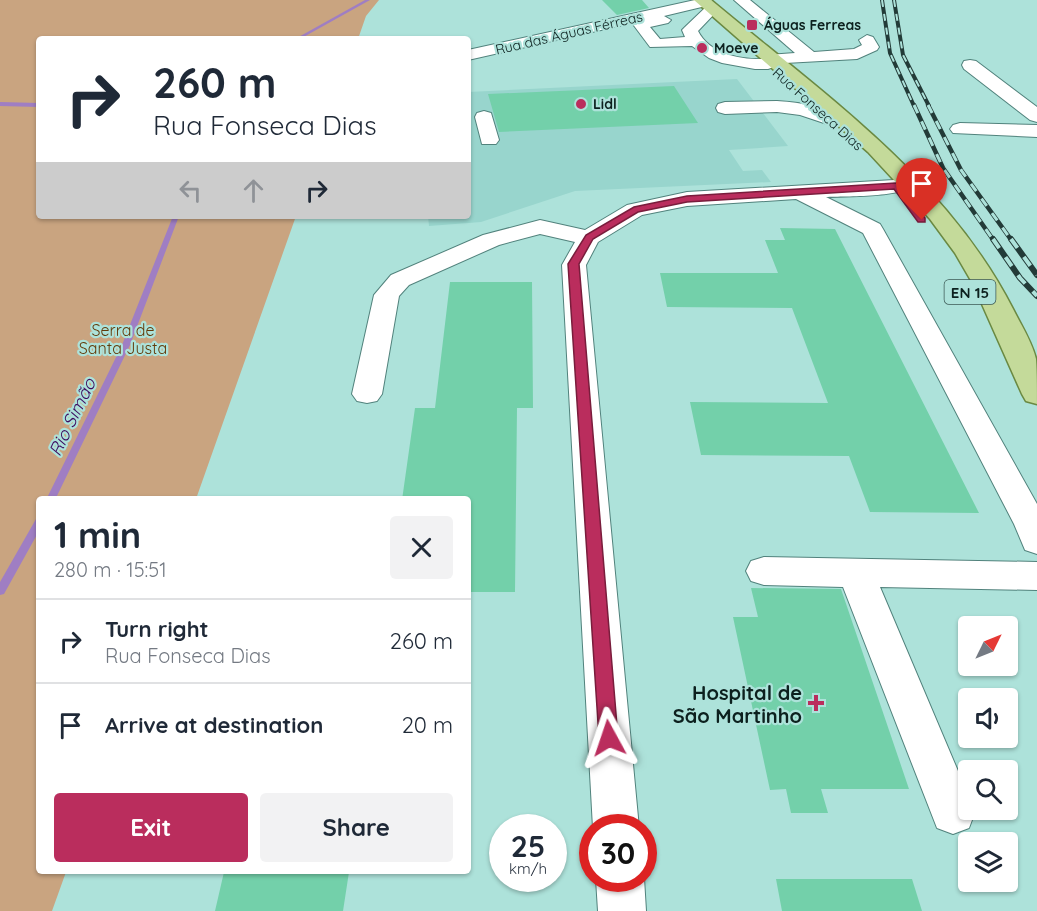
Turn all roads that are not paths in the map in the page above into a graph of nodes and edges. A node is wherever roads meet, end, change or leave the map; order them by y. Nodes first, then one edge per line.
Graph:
1 (741, 0) edge
2 (706, 4) edge
3 (867, 40) dead end
4 (471, 54) edge
5 (810, 57) junction
6 (774, 62) junction
7 (970, 65) dead end
8 (792, 94) junction
9 (722, 103) dead end
10 (1037, 116) edge
11 (483, 117) dead end
12 (960, 129) dead end
13 (1037, 131) edge
14 (489, 140) dead end
15 (900, 180) junction
16 (800, 191) junction
17 (589, 238) junction
18 (367, 394) dead end
19 (1037, 394) edge
20 (1037, 402) edge
21 (1037, 541) edge
22 (764, 571) dead end
23 (856, 573) junction
24 (1037, 576) edge
25 (953, 812) dead end
26 (615, 814) edge
27 (621, 892) edge
28 (622, 911) edge

1 - 5 street
2 - 4 street, Rua das Águas Férreas
2 - 6 main road, Rua Fonseca Dias / EN 15
2 - 6 street
3 - 5 street
5 - 6 street
6 - 8 main road, Rua Fonseca Dias / EN 15
7 - 10 street
8 - 9 street
8 - 15 main road, Rua Fonseca Dias / EN 15
8 - 15 main road, Rua Fonseca Dias / EN 15
11 - 14 street
12 - 13 street
15 - 16 street
15 - 19 main road, Rua Fonseca Dias / EN 15
15 - 20 main road, Rua Fonseca Dias / EN 15
16 - 17 street
16 - 21 street
17 - 18 street
17 - 26 street
22 - 23 street
23 - 24 street
23 - 25 street
27 - 28 street

